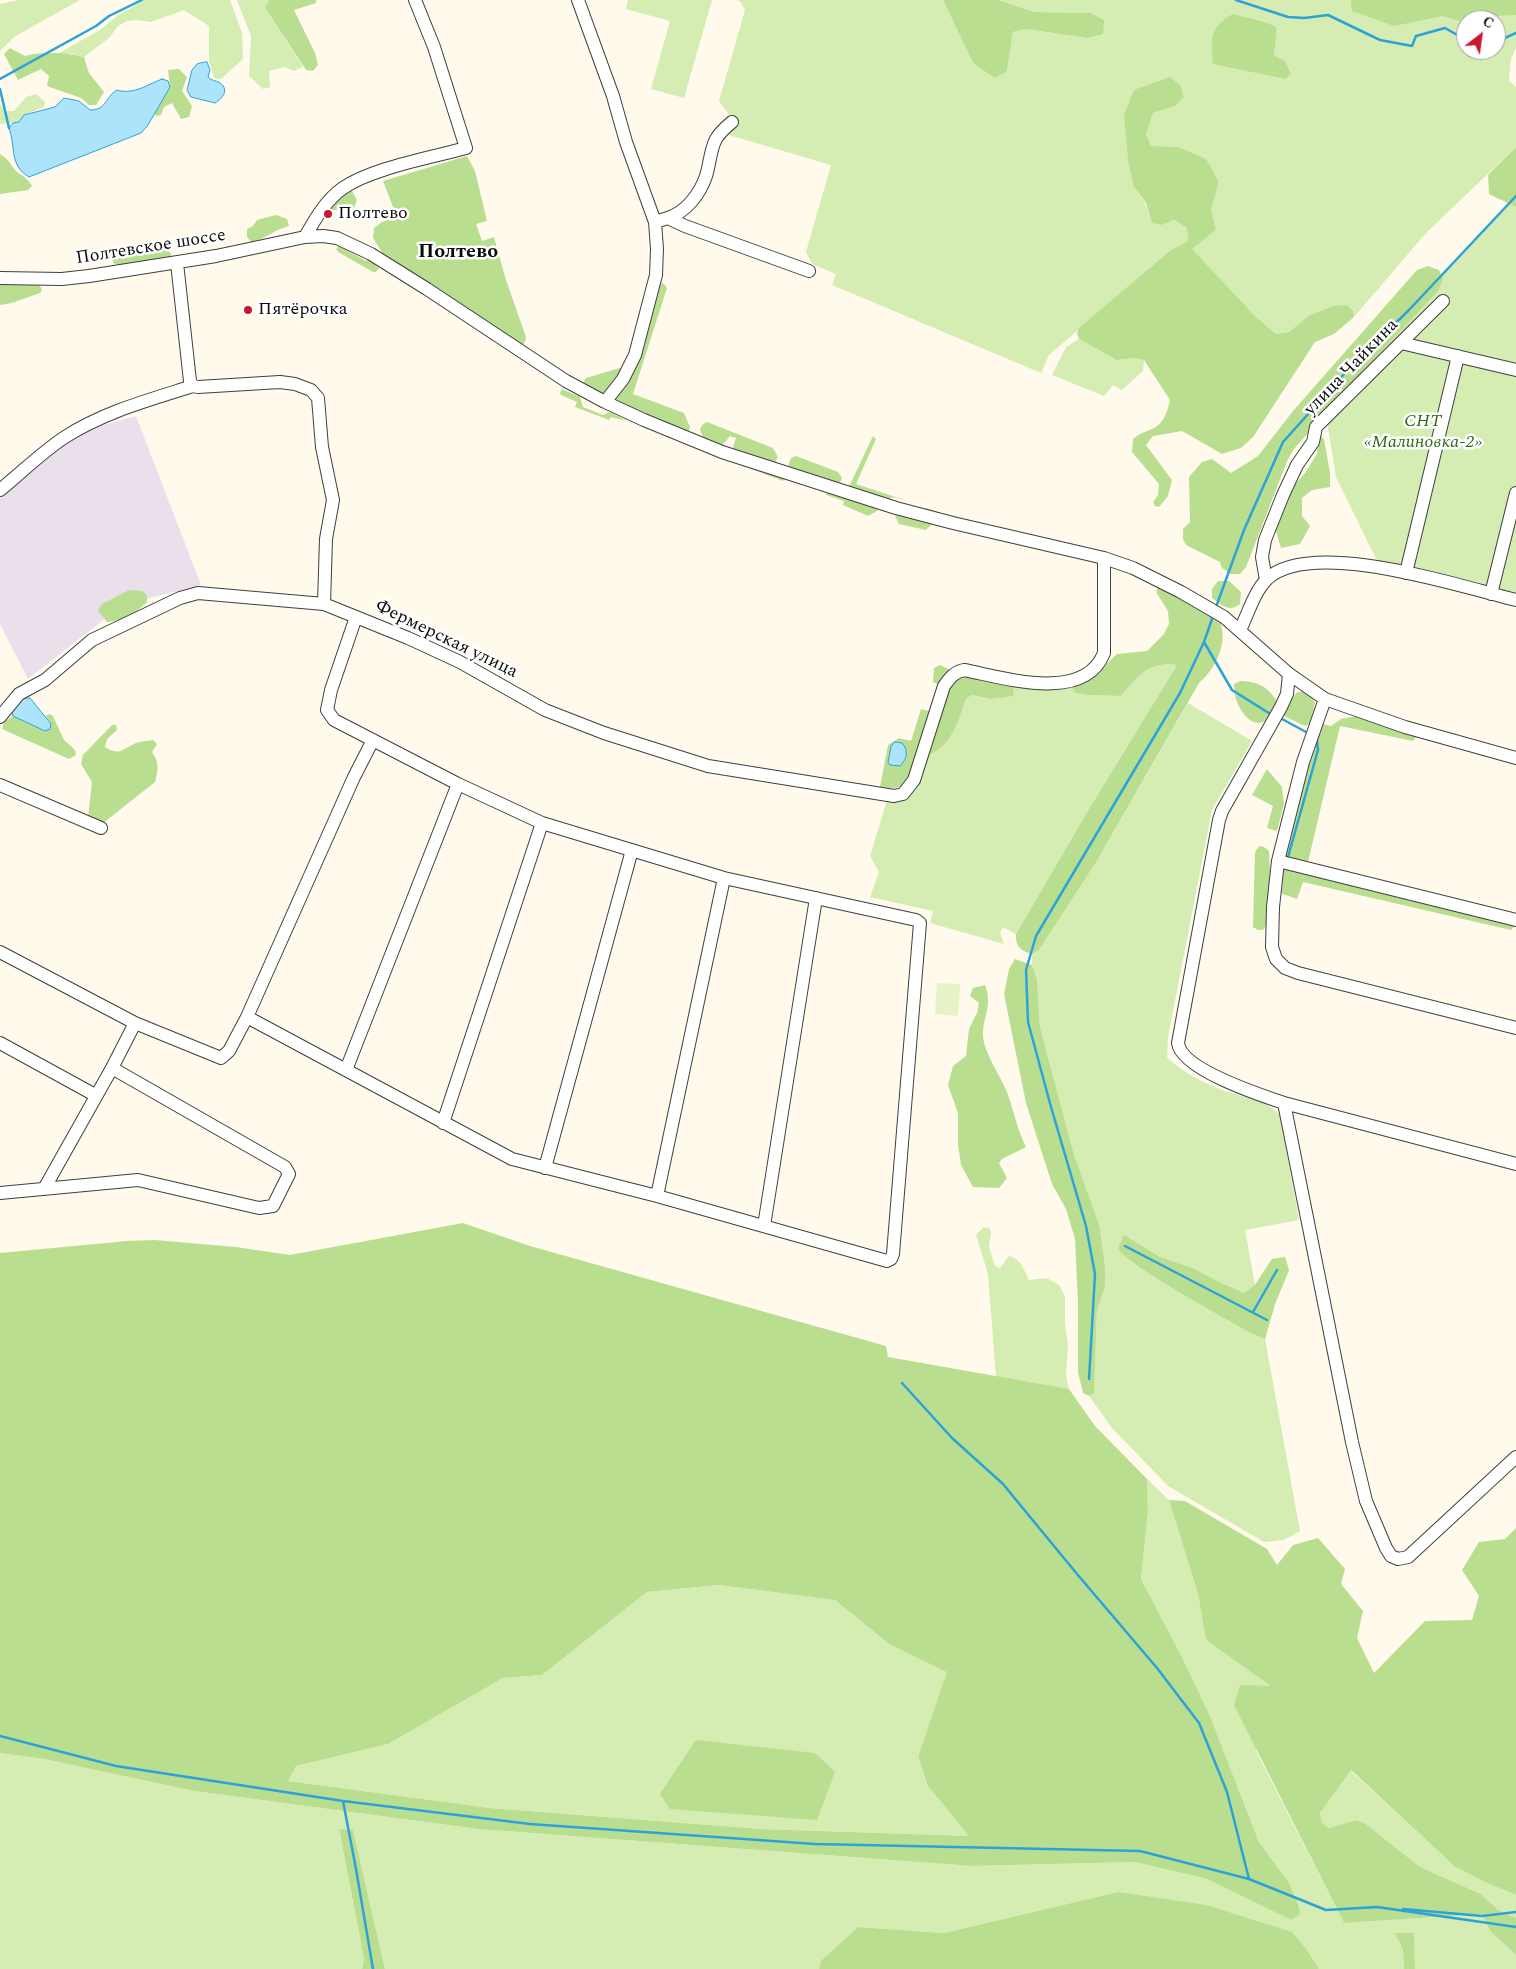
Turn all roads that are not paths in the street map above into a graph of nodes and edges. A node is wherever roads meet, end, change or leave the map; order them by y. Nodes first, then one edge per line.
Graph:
1 (415, 0) edge
2 (578, 0) edge
3 (732, 122) dead end
4 (661, 220) junction
5 (305, 237) junction
6 (177, 263) junction
7 (809, 271) dead end
8 (0, 278) edge
9 (1444, 301) dead end
10 (1401, 343) junction
11 (1458, 356) junction
12 (1516, 370) edge
13 (192, 386) junction
14 (605, 402) junction
15 (0, 490) edge
16 (1516, 493) edge
17 (1104, 558) junction
18 (1406, 573) junction
19 (1266, 580) junction
20 (1491, 594) junction
21 (1516, 600) edge
22 (324, 604) junction
23 (356, 617) junction
24 (1240, 630) junction
25 (1289, 674) junction
26 (1325, 699) junction
27 (0, 718) edge
28 (373, 740) junction
29 (1516, 758) edge
30 (458, 784) junction
31 (0, 785) edge
32 (542, 823) junction
33 (101, 828) dead end
34 (632, 850) junction
35 (1278, 861) junction
36 (724, 878) junction
37 (816, 898) junction
38 (1516, 920) edge
39 (0, 952) edge
40 (247, 1017) junction
41 (135, 1023) junction
42 (1516, 1028) edge
43 (0, 1043) edge
44 (112, 1068) junction
45 (346, 1070) junction
46 (95, 1096) junction
47 (1284, 1103) junction
48 (443, 1123) junction
49 (1516, 1164) edge
50 (545, 1168) junction
51 (44, 1189) junction
52 (0, 1193) edge
53 (657, 1196) junction
54 (764, 1226) junction
55 (1516, 1458) edge

1 - 5 street
2 - 4 street
3 - 4 street
4 - 7 street
4 - 14 street
5 - 6 street, Полтевское шоссе
5 - 14 street, Полтевское шоссе
6 - 8 street, Полтевское шоссе
6 - 13 street
9 - 10 street, улица Чайкина
10 - 11 street
10 - 19 street, улица Чайкина
11 - 12 street
11 - 18 street
13 - 15 street
13 - 22 street
14 - 17 street, Полтевское шоссе
16 - 20 street
17 - 23 street, Фермерская улица
17 - 24 street, Полтевское шоссе
18 - 19 street
18 - 20 street
19 - 24 street
20 - 21 street
22 - 23 street, Фермерская улица
22 - 27 street, Фермерская улица
23 - 28 street
24 - 25 street, Полтевское шоссе
25 - 26 street, Полтевское шоссе
25 - 47 street
26 - 29 street, Полтевское шоссе
26 - 35 street
28 - 30 street
28 - 40 street
30 - 32 street
30 - 45 street
31 - 33 street
32 - 34 street
32 - 48 street
34 - 36 street
34 - 50 street
35 - 38 street
35 - 42 street
36 - 37 street
36 - 53 street
37 - 54 street
37 - 54 street
39 - 41 street
40 - 41 street
40 - 45 street
41 - 44 street
43 - 46 street
44 - 46 street
44 - 51 street
45 - 48 street
46 - 51 street
47 - 49 street
47 - 55 street
48 - 50 street
50 - 53 street
51 - 52 street
53 - 54 street

